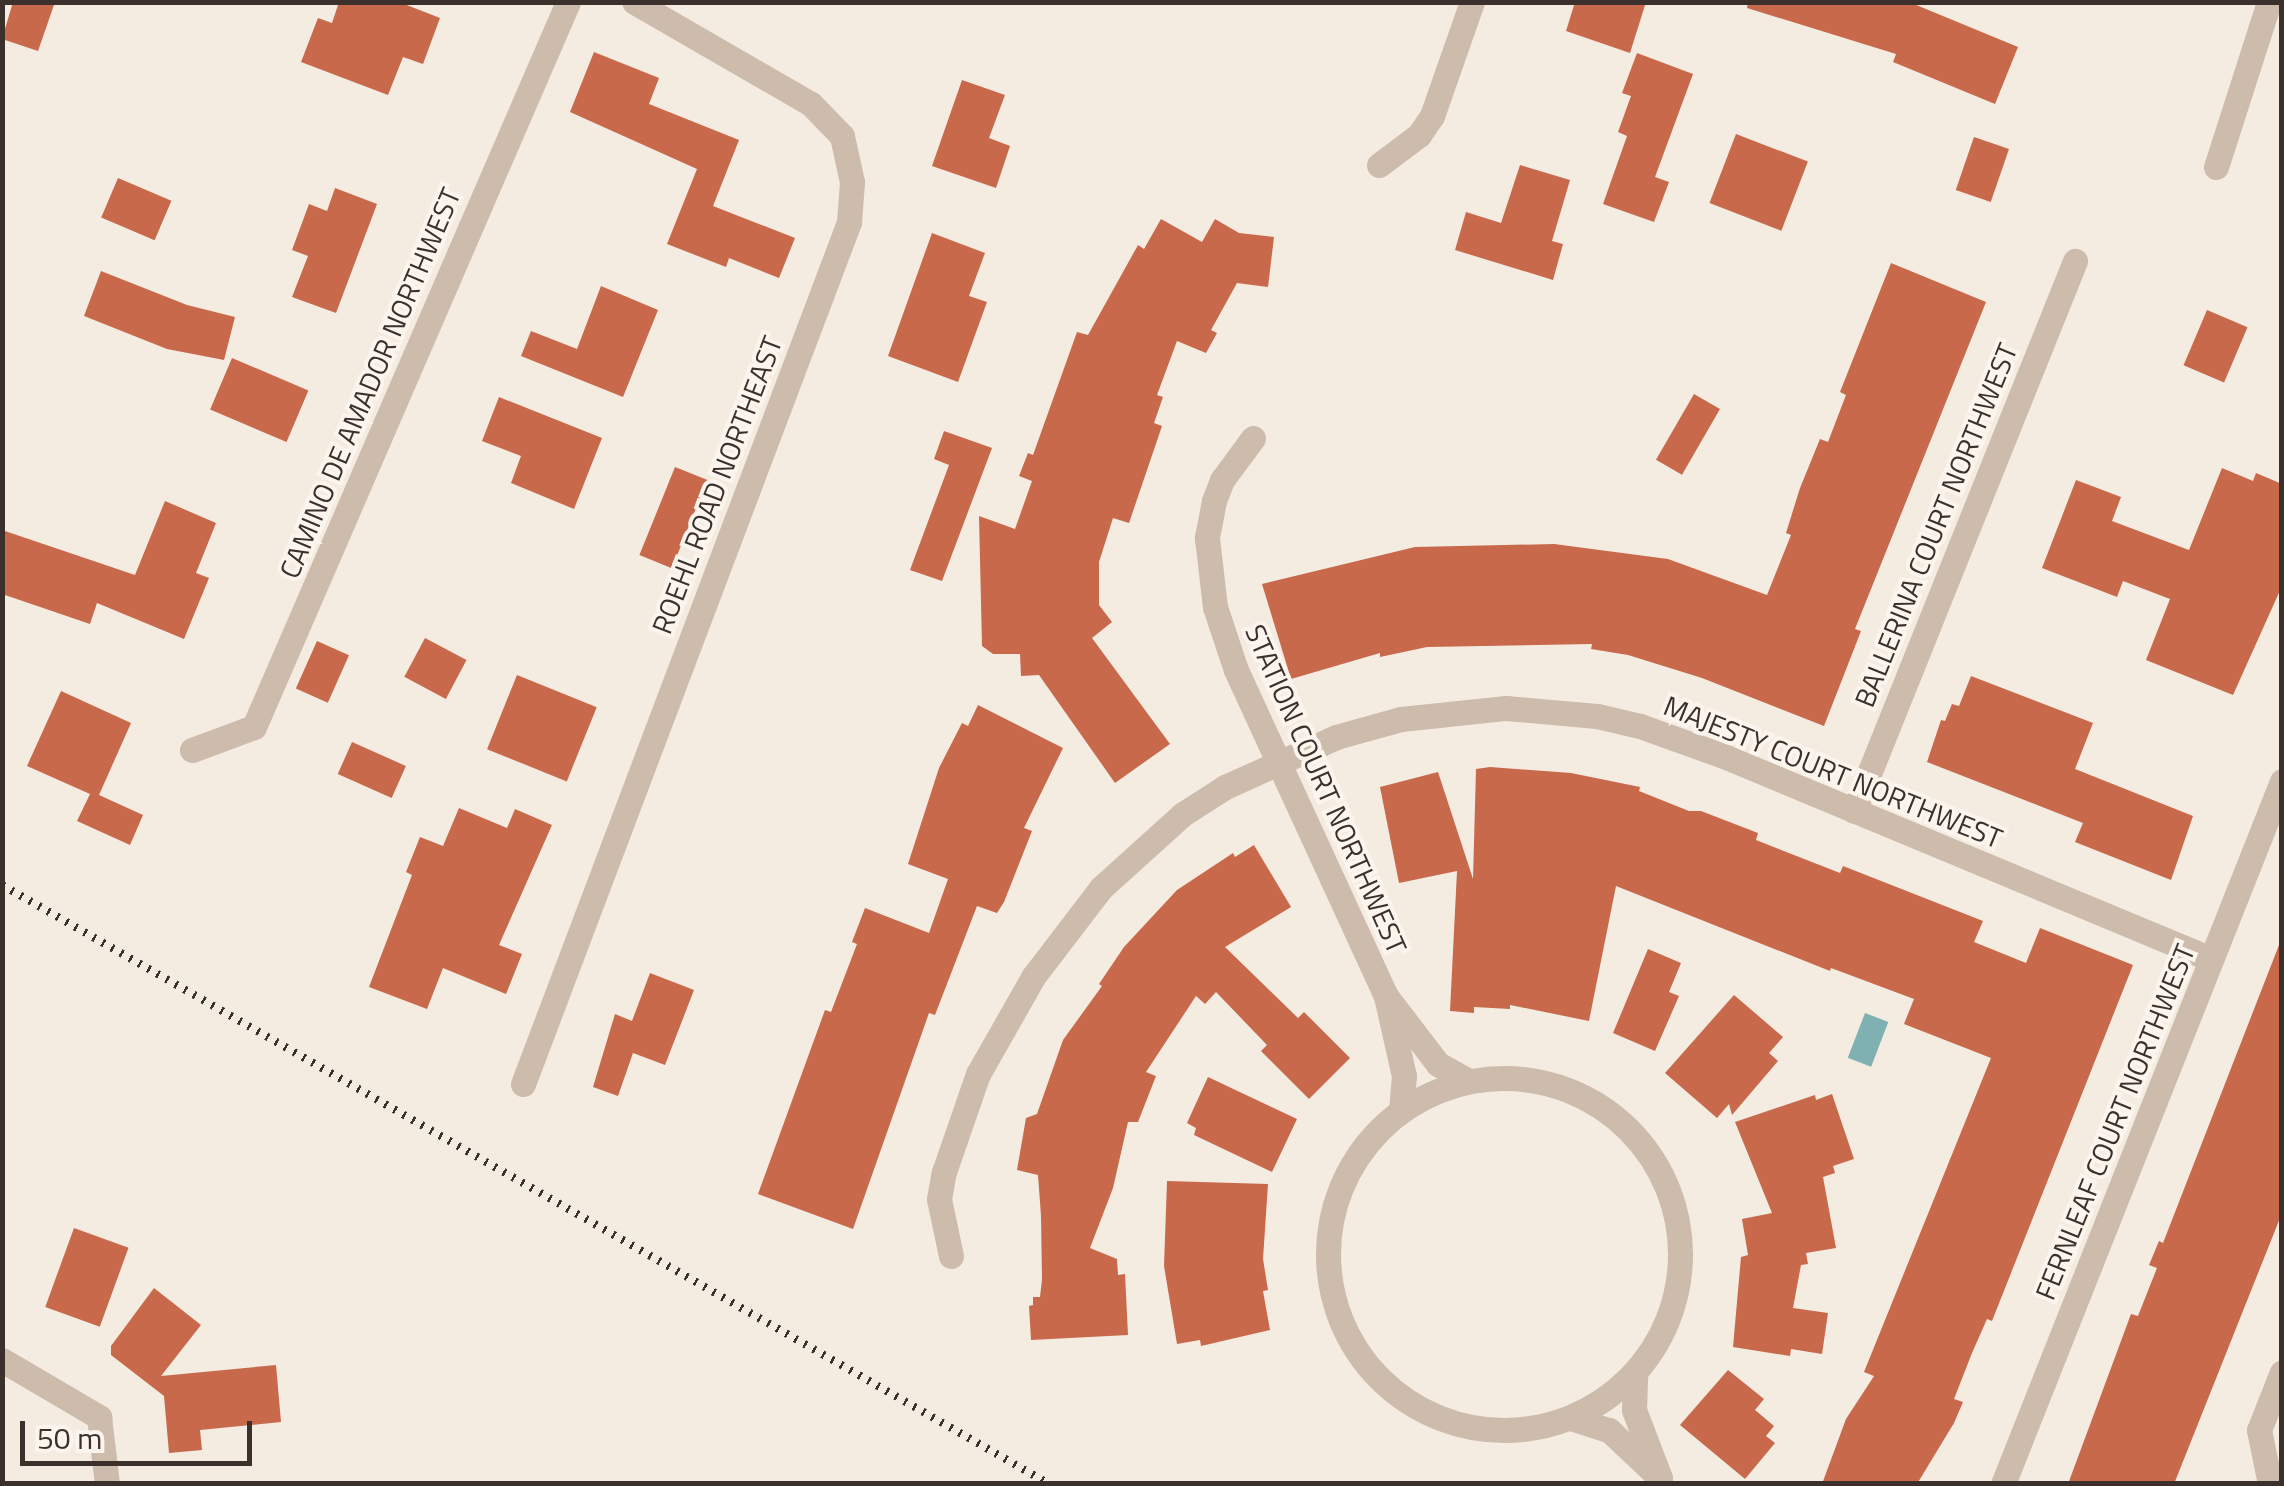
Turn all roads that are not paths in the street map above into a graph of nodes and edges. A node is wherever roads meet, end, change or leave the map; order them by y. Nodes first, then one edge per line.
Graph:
1 (568, 2) edge
2 (634, 2) edge
3 (1472, 2) edge
4 (2269, 2) edge
5 (1379, 165) dead end
6 (2216, 167) dead end
7 (2075, 262) dead end
8 (1253, 438) dead end
9 (192, 750) dead end
10 (1277, 760) junction
11 (2282, 782) edge
12 (1854, 810) junction
13 (2212, 959) junction
14 (1386, 996) junction
15 (1469, 1081) junction
16 (524, 1084) dead end
17 (1402, 1110) junction
18 (951, 1256) dead end
19 (2, 1360) edge
20 (2282, 1372) edge
21 (1635, 1373) junction
22 (1571, 1418) junction
23 (1661, 1481) edge
24 (107, 1484) edge
25 (2003, 1484) edge
26 (2270, 1484) edge

1 - 9 street, CAMINO DE AMADOR NORTHWEST
2 - 16 street, ROEHL ROAD NORTHEAST
3 - 5 street
4 - 6 street
7 - 12 street, BALLERINA COURT NORTHWEST
8 - 10 street, STATION COURT NORTHWEST
10 - 12 street, MAJESTY COURT NORTHWEST
10 - 14 street, STATION COURT NORTHWEST
10 - 18 street, MAJESTY COURT NORTHWEST
11 - 13 street, FERNLEAF COURT NORTHWEST
12 - 13 street, MAJESTY COURT NORTHWEST
13 - 25 street, FERNLEAF COURT NORTHWEST
14 - 15 street, STATION COURT NORTHWEST
14 - 17 street, STATION COURT NORTHWEST
15 - 17 street
15 - 21 street
17 - 22 street
19 - 24 street
20 - 26 street
21 - 22 street
21 - 23 street
22 - 23 street

